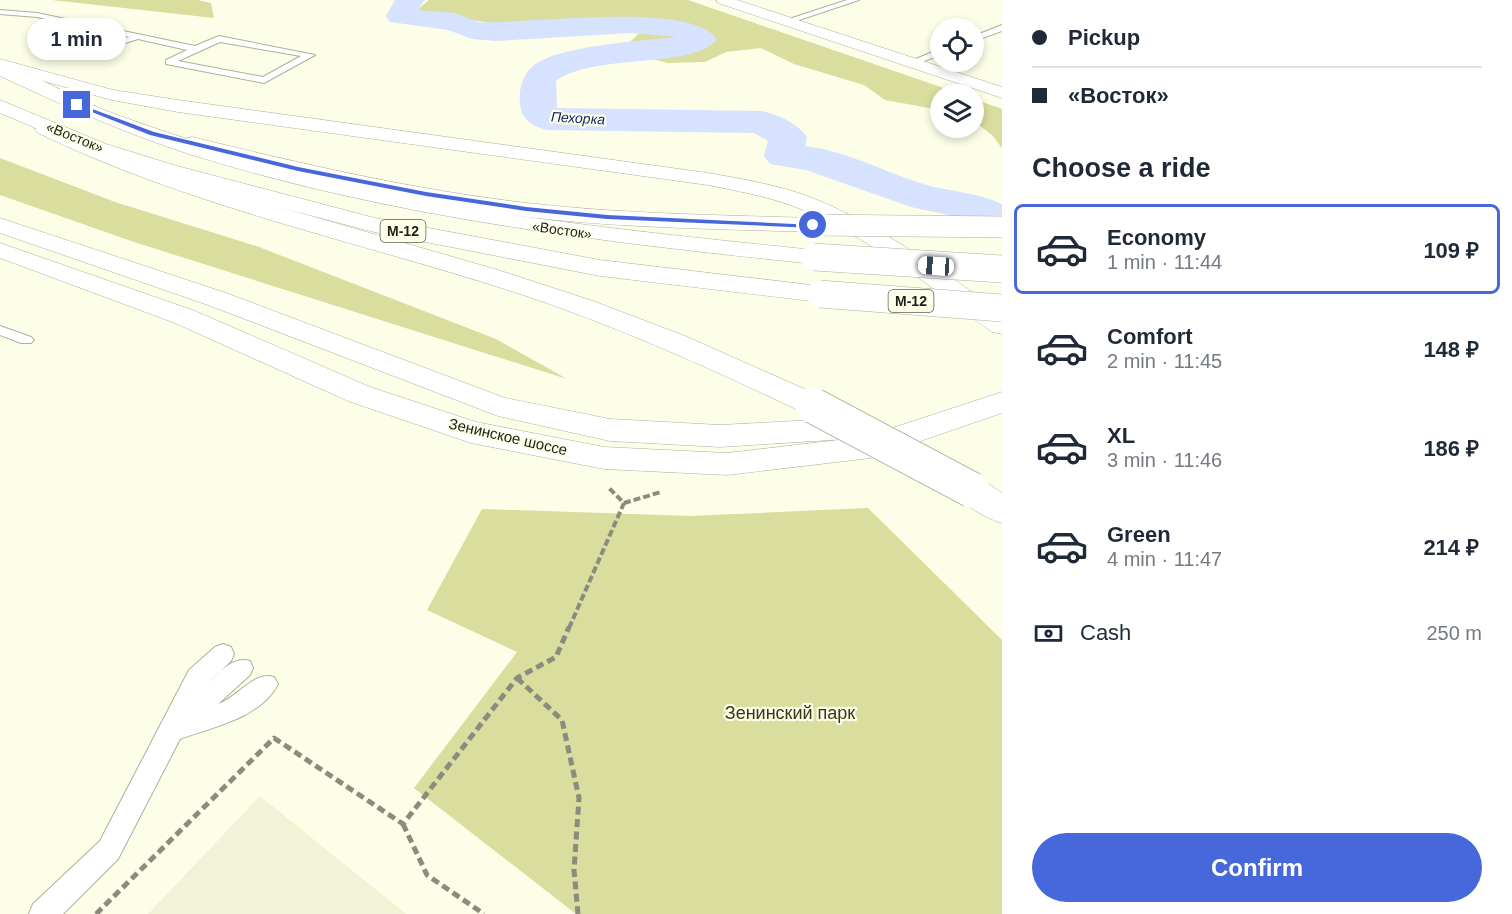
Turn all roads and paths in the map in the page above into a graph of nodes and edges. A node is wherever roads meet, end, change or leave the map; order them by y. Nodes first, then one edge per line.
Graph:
1 (723, 0) edge
2 (855, 0) edge
3 (0, 12) edge
4 (787, 21) junction
5 (1002, 27) edge
6 (984, 35) edge
7 (135, 38) junction
8 (196, 49) junction
9 (100, 51) dead end
10 (930, 56) edge
11 (911, 63) junction
12 (0, 64) edge
13 (0, 70) edge
14 (1002, 93) edge
15 (2, 107) edge
16 (152, 134) junction
17 (0, 225) edge
18 (1002, 227) edge
19 (0, 250) edge
20 (1002, 269) edge
21 (1002, 308) edge
22 (1002, 326) edge
23 (2, 330) dead end
24 (26, 340) dead end
25 (1002, 391) edge
26 (1002, 402) edge
27 (605, 484) dead end
28 (663, 491) dead end
29 (624, 503) junction
30 (1002, 510) edge
31 (232, 661) dead end
32 (517, 678) junction
33 (266, 684) dead end
34 (172, 730) junction
35 (403, 824) junction
36 (43, 914) edge
37 (96, 914) edge
38 (484, 914) edge
39 (578, 914) edge

1 - 4 main road
2 - 4 lane
3 - 7 lane
4 - 11 main road
5 - 6 lane
7 - 8 lane
7 - 9 lane
8 - 8 lane
10 - 11 lane
11 - 14 main road
12 - 22 main road
13 - 16 main road, «Восток» / М-12
15 - 21 main road, «Восток» / М-12, bridge
15 - 30 main road, bridge
16 - 18 main road, bridge
16 - 20 main road, «Восток» / М-12, bridge
17 - 25 main road
19 - 26 main road, Зенинское шоссе
23 - 24 lane
27 - 29 path
28 - 29 path
29 - 32 path
31 - 34 lane
32 - 35 path
32 - 39 path
33 - 34 lane
34 - 36 lane
35 - 37 path
35 - 38 path

